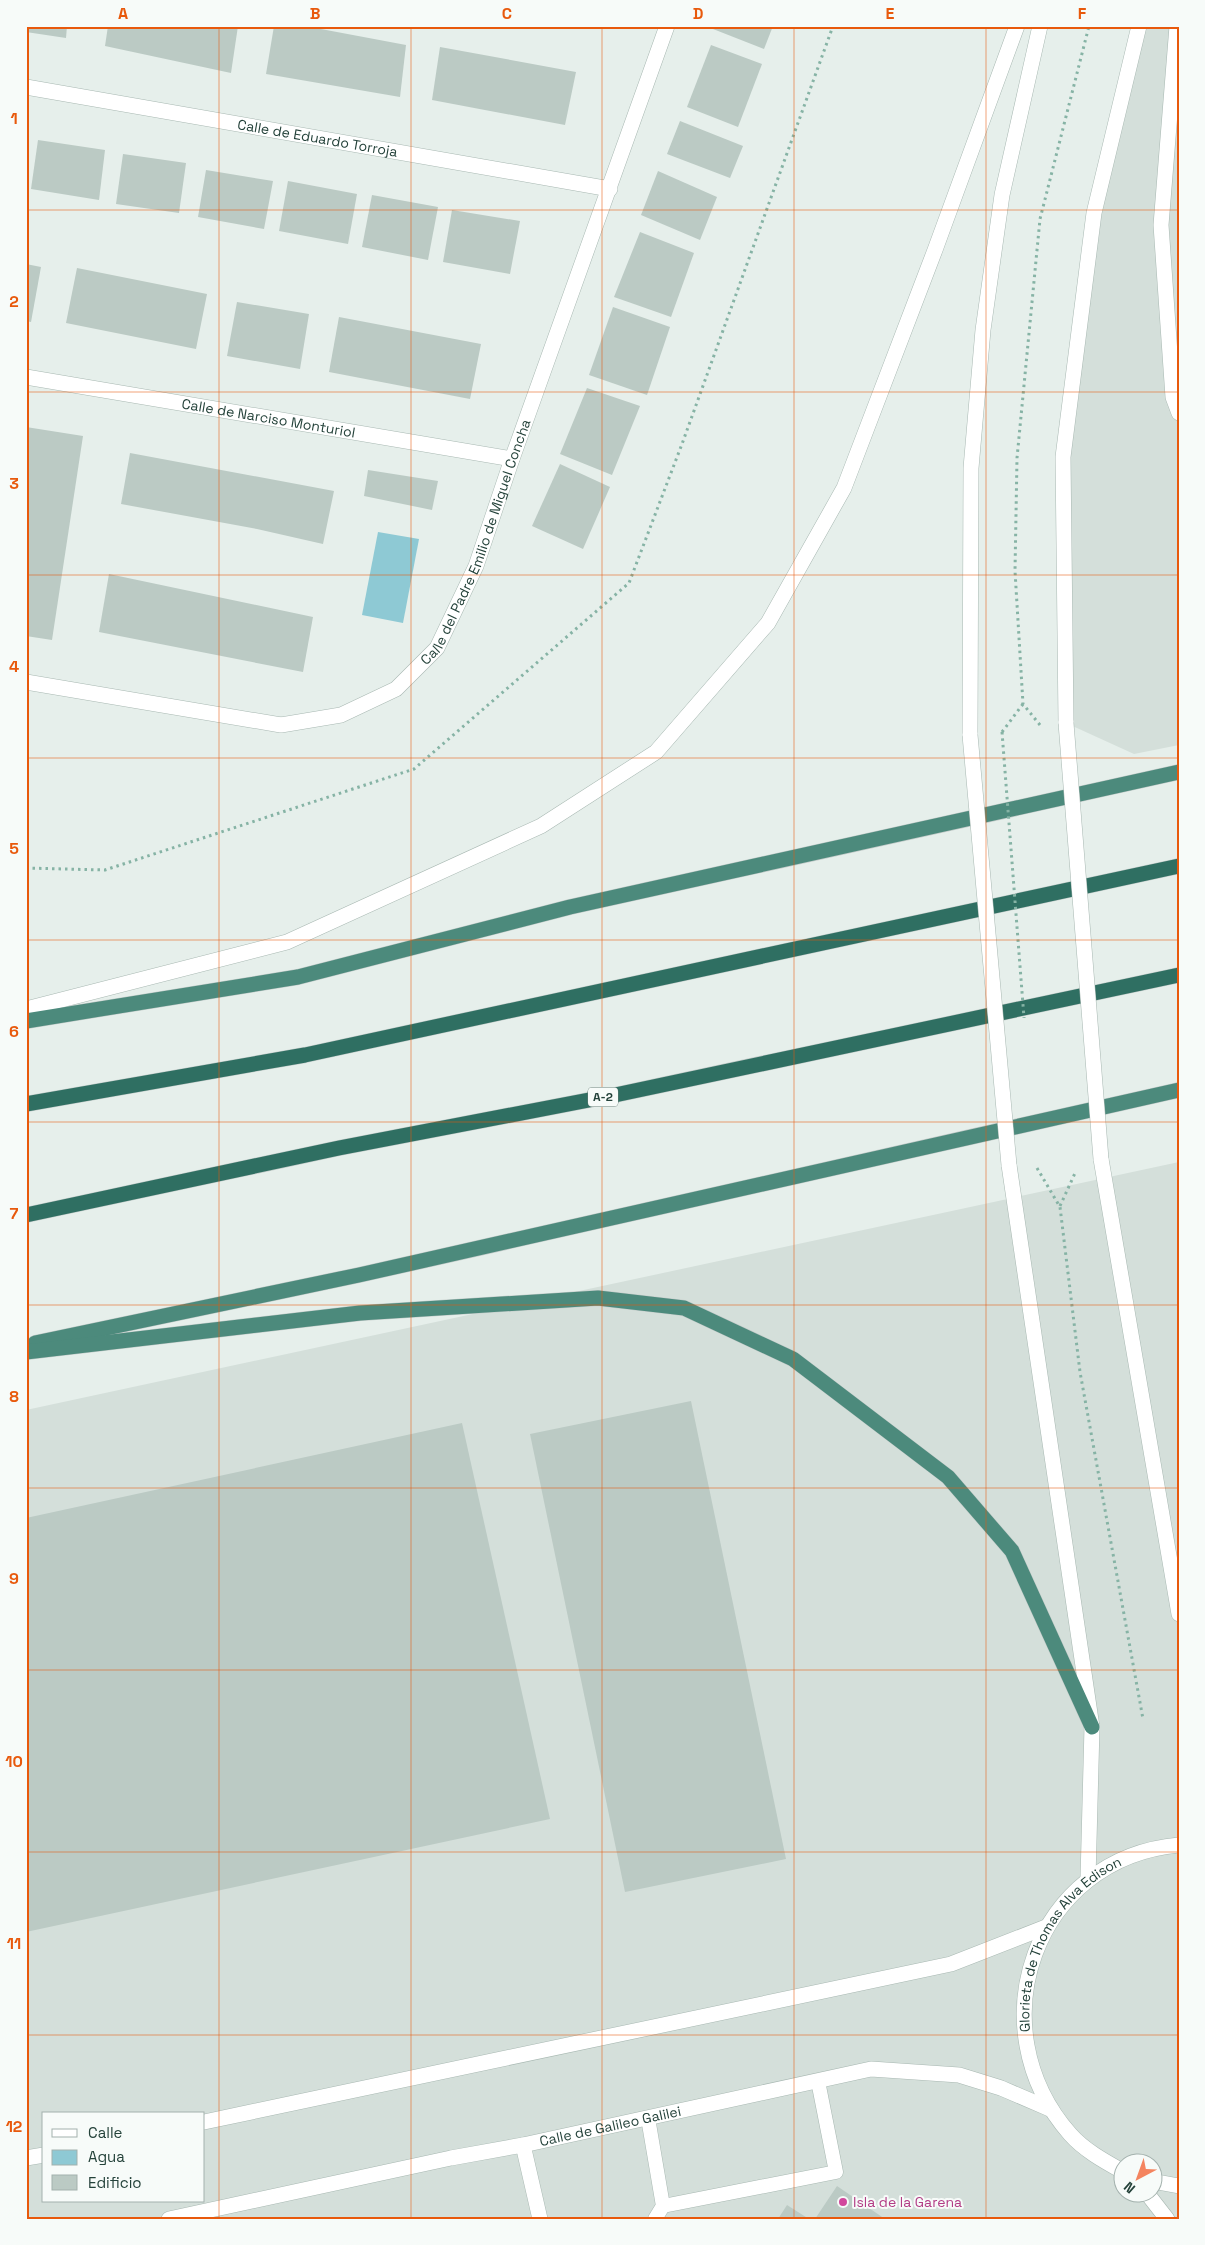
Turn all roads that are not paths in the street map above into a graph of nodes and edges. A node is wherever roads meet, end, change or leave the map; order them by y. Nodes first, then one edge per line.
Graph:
1 (667, 26) edge
2 (1017, 26) edge
3 (1040, 26) edge
4 (1139, 26) edge
5 (1177, 26) edge
6 (26, 87) edge
7 (610, 190) junction
8 (26, 377) edge
9 (1179, 413) edge
10 (512, 459) junction
11 (26, 682) edge
12 (1179, 772) edge
13 (1179, 866) edge
14 (1179, 975) edge
15 (26, 1010) edge
16 (26, 1021) edge
17 (1179, 1090) edge
18 (26, 1104) edge
19 (26, 1215) edge
20 (26, 1344) edge
21 (26, 1352) edge
22 (1179, 1614) edge
23 (1092, 1727) junction
24 (1179, 1845) edge
25 (1088, 1879) junction
26 (1046, 1927) junction
27 (818, 2081) junction
28 (1050, 2109) junction
29 (648, 2118) junction
30 (205, 2122) edge
31 (523, 2145) junction
32 (42, 2154) edge
33 (26, 2158) edge
34 (1112, 2166) edge
35 (1162, 2183) edge
36 (1179, 2186) edge
37 (1154, 2202) edge
38 (663, 2206) junction
39 (169, 2219) edge
40 (540, 2219) edge
41 (654, 2219) edge
42 (1167, 2219) edge

1 - 7 street, Calle del Padre Emilio de Miguel Concha
2 - 15 street
3 - 23 street, bridge
4 - 22 street, bridge
5 - 9 street
6 - 7 street, Calle de Eduardo Torroja
7 - 10 street, Calle del Padre Emilio de Miguel Concha
8 - 10 street, Calle de Narciso Monturiol
10 - 11 street, Calle del Padre Emilio de Miguel Concha
12 - 16 highway
13 - 18 highway
14 - 19 highway, A-2
17 - 20 highway
21 - 23 highway
23 - 25 street
24 - 25 street, Glorieta de Thomas Alva Edison
25 - 26 street, Glorieta de Thomas Alva Edison
26 - 28 street, Glorieta de Thomas Alva Edison
26 - 30 street
27 - 28 street, Calle de Galileo Galilei
27 - 29 street, Calle de Galileo Galilei
27 - 38 lane
28 - 34 street, Glorieta de Thomas Alva Edison
29 - 31 street, Calle de Galileo Galilei
29 - 38 lane
31 - 39 street, Calle de Galileo Galilei
31 - 40 street
32 - 33 street
35 - 36 street
37 - 42 street
38 - 41 lane

